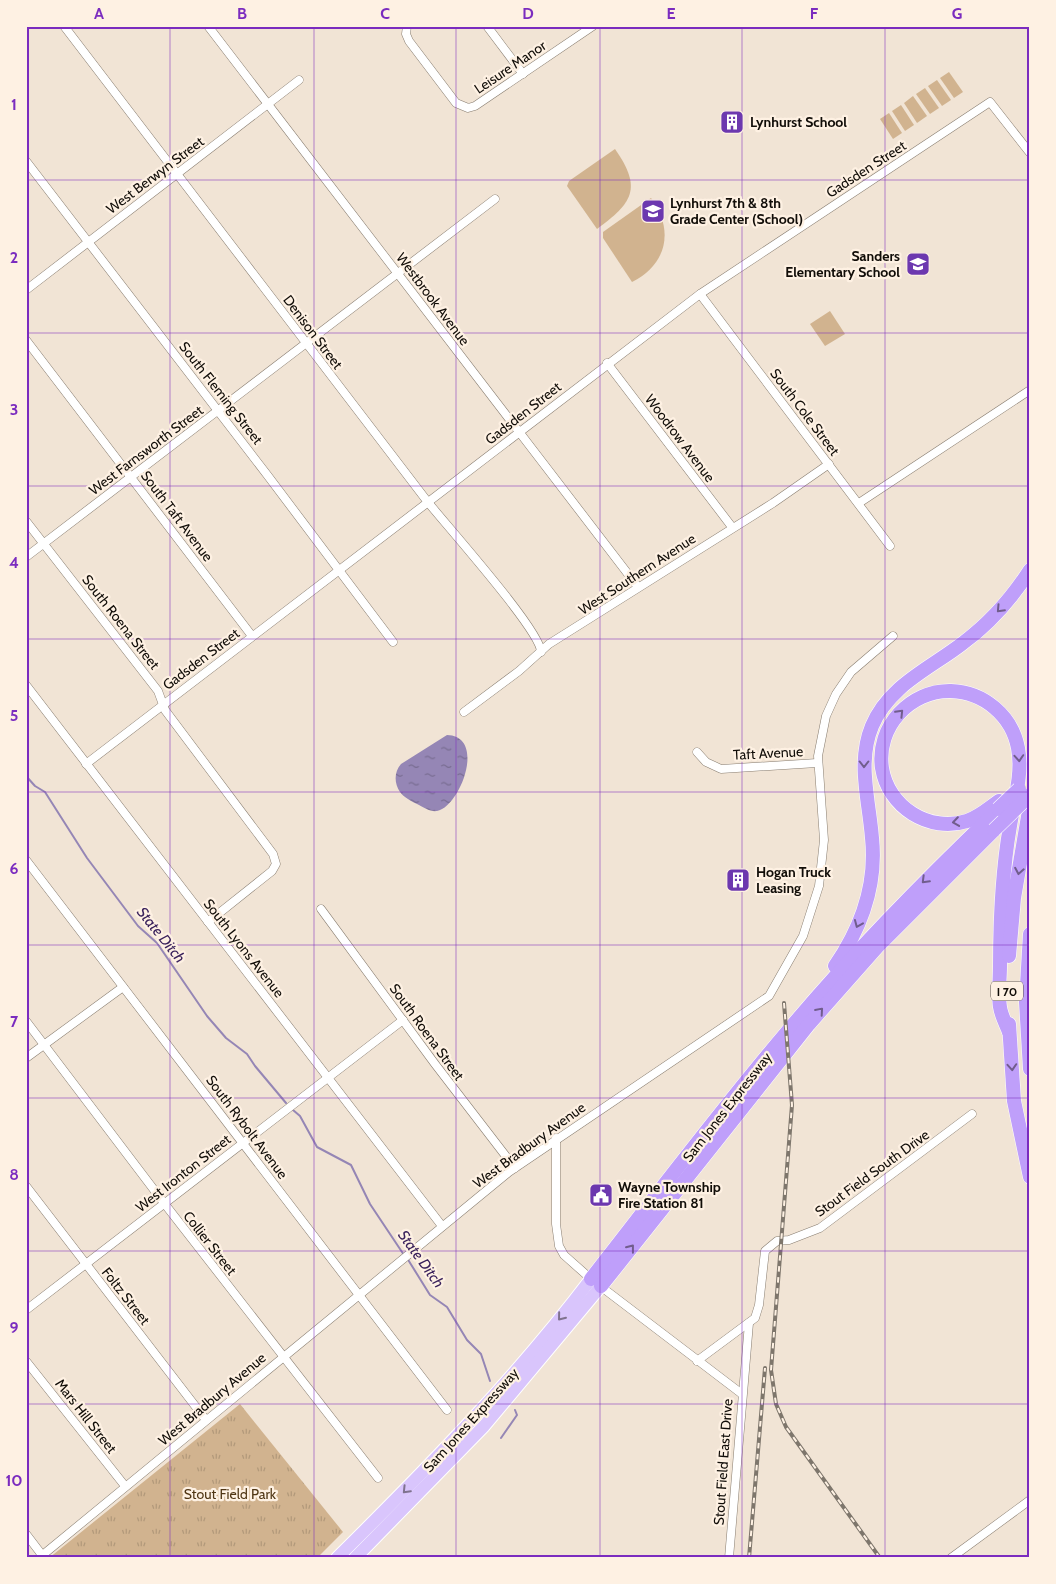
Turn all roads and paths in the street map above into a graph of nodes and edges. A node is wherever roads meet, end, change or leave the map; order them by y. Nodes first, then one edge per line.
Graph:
1 (64, 26) edge
2 (208, 26) edge
3 (487, 26) edge
4 (576, 26) edge
5 (592, 26) edge
6 (407, 28) edge
7 (582, 34) junction
8 (523, 74) junction
9 (299, 80) dead end
10 (268, 104) junction
11 (1030, 153) edge
12 (26, 161) edge
13 (177, 175) junction
14 (495, 198) dead end
15 (89, 242) junction
16 (398, 273) junction
17 (26, 290) edge
18 (700, 294) junction
19 (26, 340) edge
20 (306, 343) junction
21 (607, 363) junction
22 (1030, 390) edge
23 (218, 411) junction
24 (518, 432) junction
25 (830, 464) junction
26 (132, 477) junction
27 (427, 501) junction
28 (859, 503) junction
29 (26, 521) edge
30 (732, 527) junction
31 (44, 544) junction
32 (890, 546) dead end
33 (26, 557) edge
34 (338, 569) junction
35 (1030, 570) edge
36 (638, 587) junction
37 (252, 636) junction
38 (893, 636) dead end
39 (393, 642) dead end
40 (540, 652) junction
41 (26, 685) edge
42 (162, 704) junction
43 (464, 712) dead end
44 (697, 752) dead end
45 (818, 763) junction
46 (86, 764) junction
47 (1030, 779) edge
48 (1025, 792) edge
49 (999, 805) junction
50 (1030, 805) edge
51 (26, 860) edge
52 (321, 909) dead end
53 (208, 922) junction
54 (1030, 934) edge
55 (124, 987) junction
56 (805, 1010) junction
57 (403, 1020) junction
58 (26, 1022) edge
59 (1009, 1032) junction
60 (44, 1044) junction
61 (26, 1058) edge
62 (1030, 1069) edge
63 (328, 1077) junction
64 (972, 1114) dead end
65 (556, 1138) junction
66 (243, 1143) junction
67 (515, 1168) junction
68 (1030, 1177) edge
69 (26, 1186) edge
70 (164, 1203) junction
71 (442, 1226) junction
72 (86, 1264) junction
73 (596, 1283) junction
74 (359, 1294) junction
75 (26, 1310) edge
76 (749, 1323) junction
77 (282, 1357) junction
78 (26, 1361) edge
79 (697, 1361) junction
80 (742, 1394) junction
81 (447, 1410) dead end
82 (206, 1420) junction
83 (378, 1478) dead end
84 (126, 1486) junction
85 (1030, 1500) edge
86 (26, 1534) edge
87 (40, 1556) edge
88 (337, 1558) edge
89 (355, 1558) edge
90 (729, 1558) edge
91 (951, 1558) edge

1 - 13 street, Denison Street
2 - 10 street, Westbrook Avenue
3 - 8 street
4 - 7 street
5 - 7 street, Leisure Manor
6 - 8 street, Leisure Manor
7 - 8 street, Leisure Manor
9 - 10 street, West Berwyn Street
10 - 13 street, West Berwyn Street
10 - 16 street, Westbrook Avenue
11 - 18 street, Gadsden Street
12 - 15 street, South Fleming Street
13 - 15 street, West Berwyn Street
13 - 20 street, Denison Street
14 - 16 street, West Farnsworth Street
15 - 17 street, West Berwyn Street
15 - 23 street, South Fleming Street
16 - 20 street, West Farnsworth Street
16 - 24 street, Westbrook Avenue
18 - 21 street, Gadsden Street
18 - 25 street, South Cole Street
19 - 26 street, South Taft Avenue
20 - 23 street, West Farnsworth Street
20 - 27 street, Denison Street
21 - 24 street, Gadsden Street
21 - 30 street, Woodrow Avenue
22 - 28 street
23 - 26 street, West Farnsworth Street
23 - 34 street, South Fleming Street
24 - 27 street, Gadsden Street
24 - 36 street, Westbrook Avenue
25 - 28 street, South Cole Street
25 - 30 street, West Southern Avenue
26 - 31 street, West Farnsworth Street
26 - 37 street, South Taft Avenue
27 - 34 street, Gadsden Street
27 - 40 street, Denison Street
28 - 32 street, South Cole Street
29 - 31 street, South Roena Street
30 - 36 street, West Southern Avenue
31 - 33 street, West Farnsworth Street
31 - 42 street, South Roena Street
34 - 37 street, Gadsden Street
34 - 39 street, South Fleming Street
35 -> 56 highway
36 - 40 street, West Southern Avenue
37 - 42 street, Gadsden Street
38 - 45 street, West Bradbury Avenue
40 - 43 street, West Southern Avenue
41 - 46 street, South Lyons Avenue
42 - 46 street, Gadsden Street
42 - 53 street, South Roena Street
44 - 45 street, Taft Avenue
45 - 65 street, West Bradbury Avenue
46 - 53 street, South Lyons Avenue
47 - 48 highway, Sam Jones Expressway
48 - 49 highway, bridge
73 -> 48 highway, Sam Jones Expressway, bridge
49 -> 56 highway, Sam Jones Expressway
49 -> 59 highway
50 -> 59 highway, I 70
51 - 55 street, South Rybolt Avenue
52 - 57 street, South Roena Street
53 - 63 street, South Lyons Avenue
54 - 62 highway, I 70
55 - 60 street
55 - 66 street, South Rybolt Avenue
56 - 73 highway, Sam Jones Expressway
57 - 63 street, West Ironton Street
57 - 67 street, South Roena Street
58 - 60 street, Collier Street
59 -> 68 highway, I 70
60 - 61 street
60 - 70 street, Collier Street
63 - 66 street, West Ironton Street
63 - 71 street, South Lyons Avenue
64 - 76 street, Stout Field South Drive
65 - 67 street, West Bradbury Avenue
65 - 73 street, Stout Field East Drive
66 - 70 street, West Ironton Street
66 - 74 street, South Rybolt Avenue
67 - 71 street, West Bradbury Avenue
69 - 72 street, Foltz Street
70 - 72 street, West Ironton Street
70 - 77 street, Collier Street
71 - 74 street, West Bradbury Avenue
72 - 75 street, West Ironton Street
72 - 82 street, Foltz Street
73 - 79 street, Stout Field East Drive
73 -> 88 main road, Sam Jones Expressway
73 - 89 main road, Sam Jones Expressway
74 - 77 street, West Bradbury Avenue
74 - 81 street, South Rybolt Avenue
76 - 79 street
76 - 80 street
77 - 82 street, West Bradbury Avenue
77 - 83 street, Collier Street
78 - 84 street, Mars Hill Street
79 - 80 street, Stout Field East Drive
80 - 90 street, Stout Field East Drive
82 - 84 street, West Bradbury Avenue
84 - 87 street, West Bradbury Avenue
85 - 91 street
86 - 87 street

